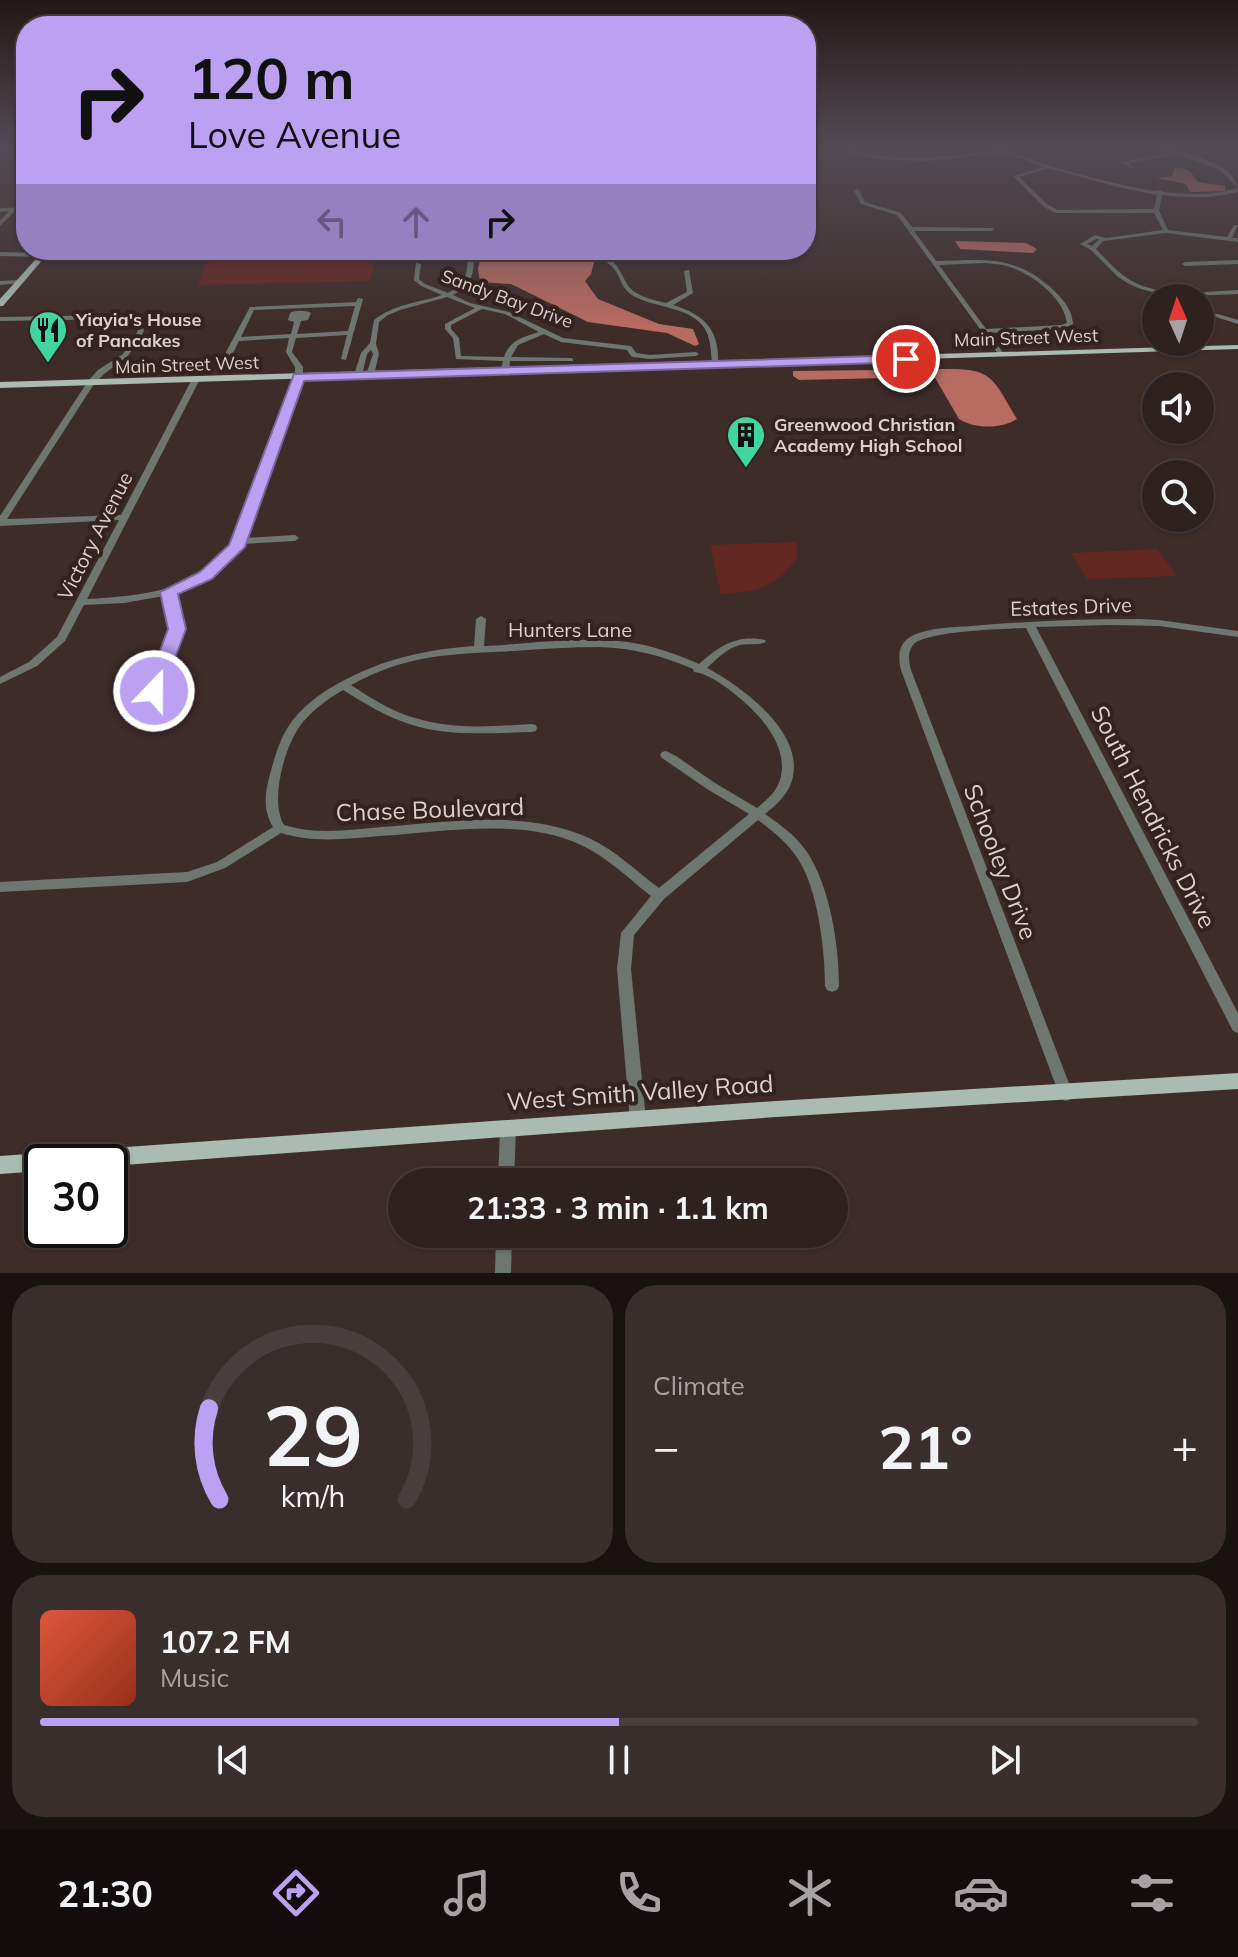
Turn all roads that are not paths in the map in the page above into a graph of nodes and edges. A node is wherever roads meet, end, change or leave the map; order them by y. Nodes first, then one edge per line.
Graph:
1 (877, 207) edge
2 (1049, 207) edge
3 (1157, 207) edge
4 (14, 209) joint
5 (0, 210) edge
6 (1156, 211) junction
7 (0, 224) edge
8 (1236, 226) dead end
9 (910, 229) junction
10 (991, 229) dead end
11 (1166, 231) junction
12 (1230, 237) junction
13 (1238, 240) edge
14 (39, 260) edge
15 (470, 260) edge
16 (605, 260) edge
17 (1238, 262) edge
18 (936, 263) junction
19 (418, 264) dead end
20 (1185, 264) dead end
21 (687, 271) dead end
22 (19, 282) junction
23 (0, 283) edge
24 (1142, 291) edge
25 (1238, 292) edge
26 (1214, 294) edge
27 (446, 295) junction
28 (0, 304) edge
29 (666, 306) junction
30 (481, 307) junction
31 (301, 313) junction
32 (0, 319) edge
33 (1238, 322) edge
34 (1214, 323) edge
35 (983, 331) junction
36 (544, 332) junction
37 (351, 333) junction
38 (292, 335) junction
39 (237, 339) junction
40 (373, 344) junction
41 (1238, 347) edge
42 (696, 354) dead end
43 (1001, 354) junction
44 (344, 359) dead end
45 (506, 359) junction
46 (571, 360) dead end
47 (716, 364) junction
48 (222, 367) dead end
49 (505, 371) junction
50 (358, 375) junction
51 (370, 375) junction
52 (299, 377) junction
53 (195, 381) junction
54 (91, 383) junction
55 (0, 385) edge
56 (125, 517) junction
57 (0, 523) edge
58 (295, 538) dead end
59 (239, 541) junction
60 (168, 592) junction
61 (82, 602) junction
62 (481, 619) dead end
63 (1030, 626) junction
64 (1238, 634) edge
65 (761, 642) dead end
66 (909, 644) joint
67 (479, 649) junction
68 (698, 670) junction
69 (0, 681) edge
70 (343, 685) junction
71 (154, 691) dead end
72 (532, 728) dead end
73 (666, 755) dead end
74 (758, 815) junction
75 (280, 828) junction
76 (0, 887) edge
77 (659, 895) junction
78 (832, 986) dead end
79 (1238, 1027) edge
80 (1238, 1081) edge
81 (1066, 1094) junction
82 (638, 1120) junction
83 (508, 1129) junction
84 (128, 1156) edge
85 (24, 1163) edge
86 (0, 1165) edge
87 (507, 1168) edge
88 (504, 1248) edge
89 (503, 1273) edge

1 - 9 street
2 - 6 street
3 - 6 street
4 - 5 street
4 - 7 street
6 - 11 street
8 - 12 street
9 - 10 street
9 - 18 street
11 - 12 street
11 - 24 street
12 - 13 street
14 - 22 main road
15 - 27 street
16 - 29 street
17 - 20 street
18 - 35 street
18 - 35 street
19 - 27 street, Sandy Bay Drive
21 - 29 street
22 - 23 street
22 - 28 main road
25 - 26 street
27 - 30 street, Sandy Bay Drive
27 - 40 street
29 - 47 street
30 - 36 street, Sandy Bay Drive
30 - 45 street
31 - 37 street
31 - 38 street
31 - 39 street
32 - 54 street
33 - 34 street
35 - 43 street
36 - 42 street, Sandy Bay Drive
36 - 45 street
37 - 38 street
37 - 44 street
38 - 39 street
38 - 52 street
39 - 48 street
40 - 50 street
40 - 51 street
41 - 43 main road, Main Street West
43 - 47 main road, Main Street West
45 - 46 street
45 - 49 street
47 - 49 main road, Main Street West
49 - 51 main road, Main Street West
50 - 51 main road, Main Street West
50 - 52 main road, Main Street West
52 - 53 main road, Main Street West
52 - 59 street
53 - 54 main road, Main Street West
53 - 56 street, Victory Avenue
54 - 55 main road, Main Street West
54 - 57 street
56 - 57 street
56 - 61 street, Victory Avenue
58 - 59 street
59 - 60 street
60 - 61 street
60 - 71 street
61 - 69 street, Victory Avenue
62 - 67 street
63 - 64 street, Estates Drive
63 - 66 street, Estates Drive
63 - 79 street, South Hendricks Drive
65 - 68 street
66 - 81 street, Schooley Drive
67 - 68 street, Hunters Lane
67 - 70 street, Hunters Lane
68 - 74 street, Hunters Lane
70 - 72 street
70 - 75 street, Hunters Lane
73 - 74 street
74 - 77 street, Hunters Lane
74 - 78 street
75 - 76 street
75 - 77 street, Chase Boulevard
77 - 82 street, Hunters Lane
80 - 81 main road, West Smith Valley Road
81 - 82 main road, West Smith Valley Road
82 - 83 main road, West Smith Valley Road
83 - 84 main road, West Smith Valley Road
83 - 87 street
85 - 86 main road, West Smith Valley Road
88 - 89 street

